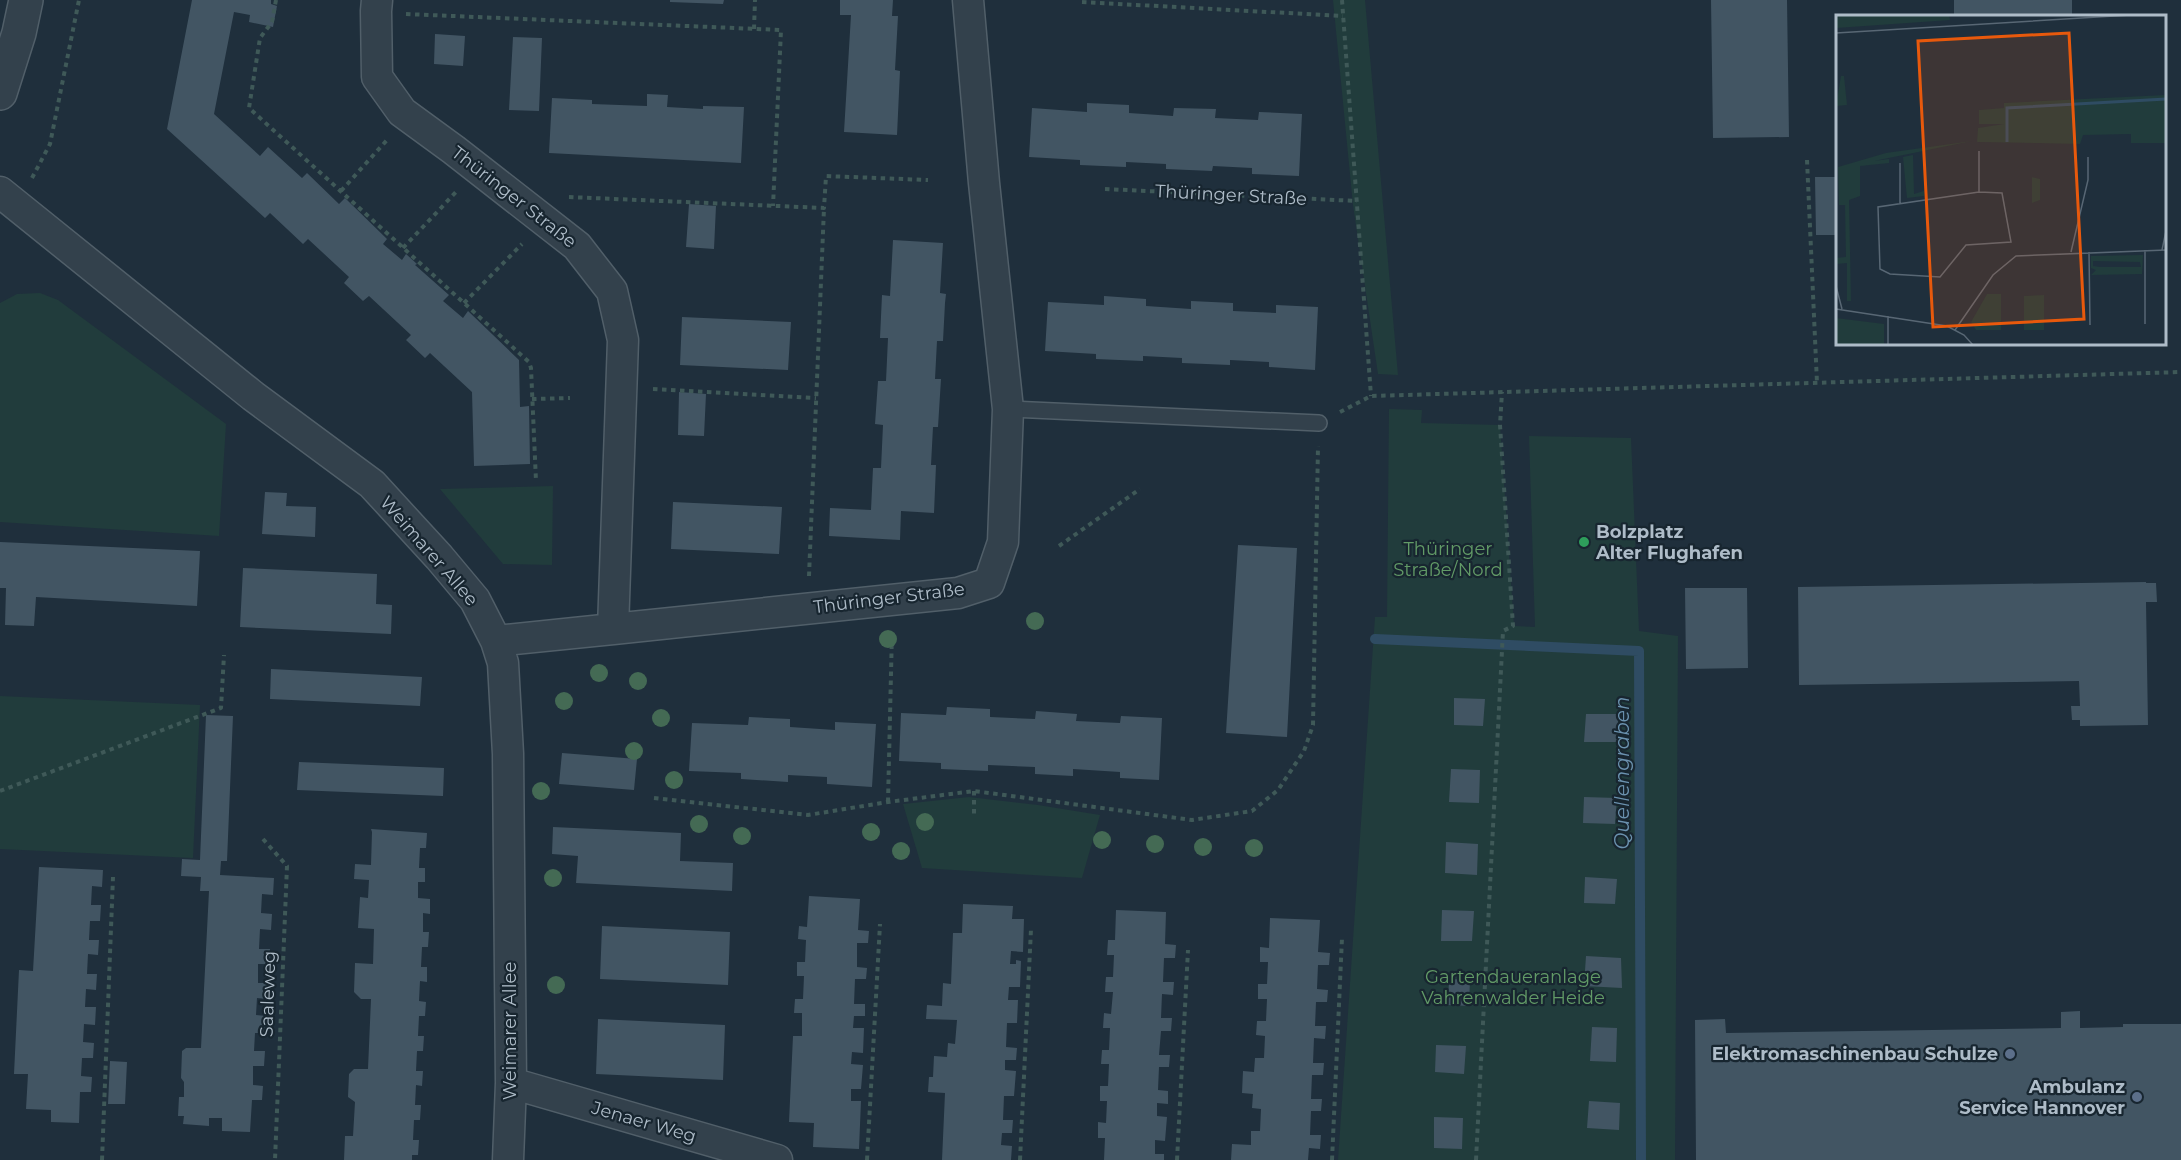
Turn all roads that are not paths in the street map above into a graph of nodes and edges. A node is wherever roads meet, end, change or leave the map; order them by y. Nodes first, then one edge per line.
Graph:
1 (26, 0) edge
2 (968, 0) edge
3 (390, 7) edge
4 (0, 93) edge
5 (9, 199) edge
6 (1008, 410) junction
7 (1319, 423) road end
8 (613, 629) junction
9 (496, 640) junction
10 (511, 1083) junction
11 (508, 1160) edge
12 (777, 1160) edge

1 - 4 street
2 - 6 street, Thüringer Straße
3 - 8 street, Thüringer Straße
5 - 9 street, Weimarer Allee
6 - 7 lane
6 - 8 street, Thüringer Straße
8 - 9 street, Thüringer Straße
9 - 10 street, Weimarer Allee
10 - 11 street, Weimarer Allee
10 - 12 street, Jenaer Weg

